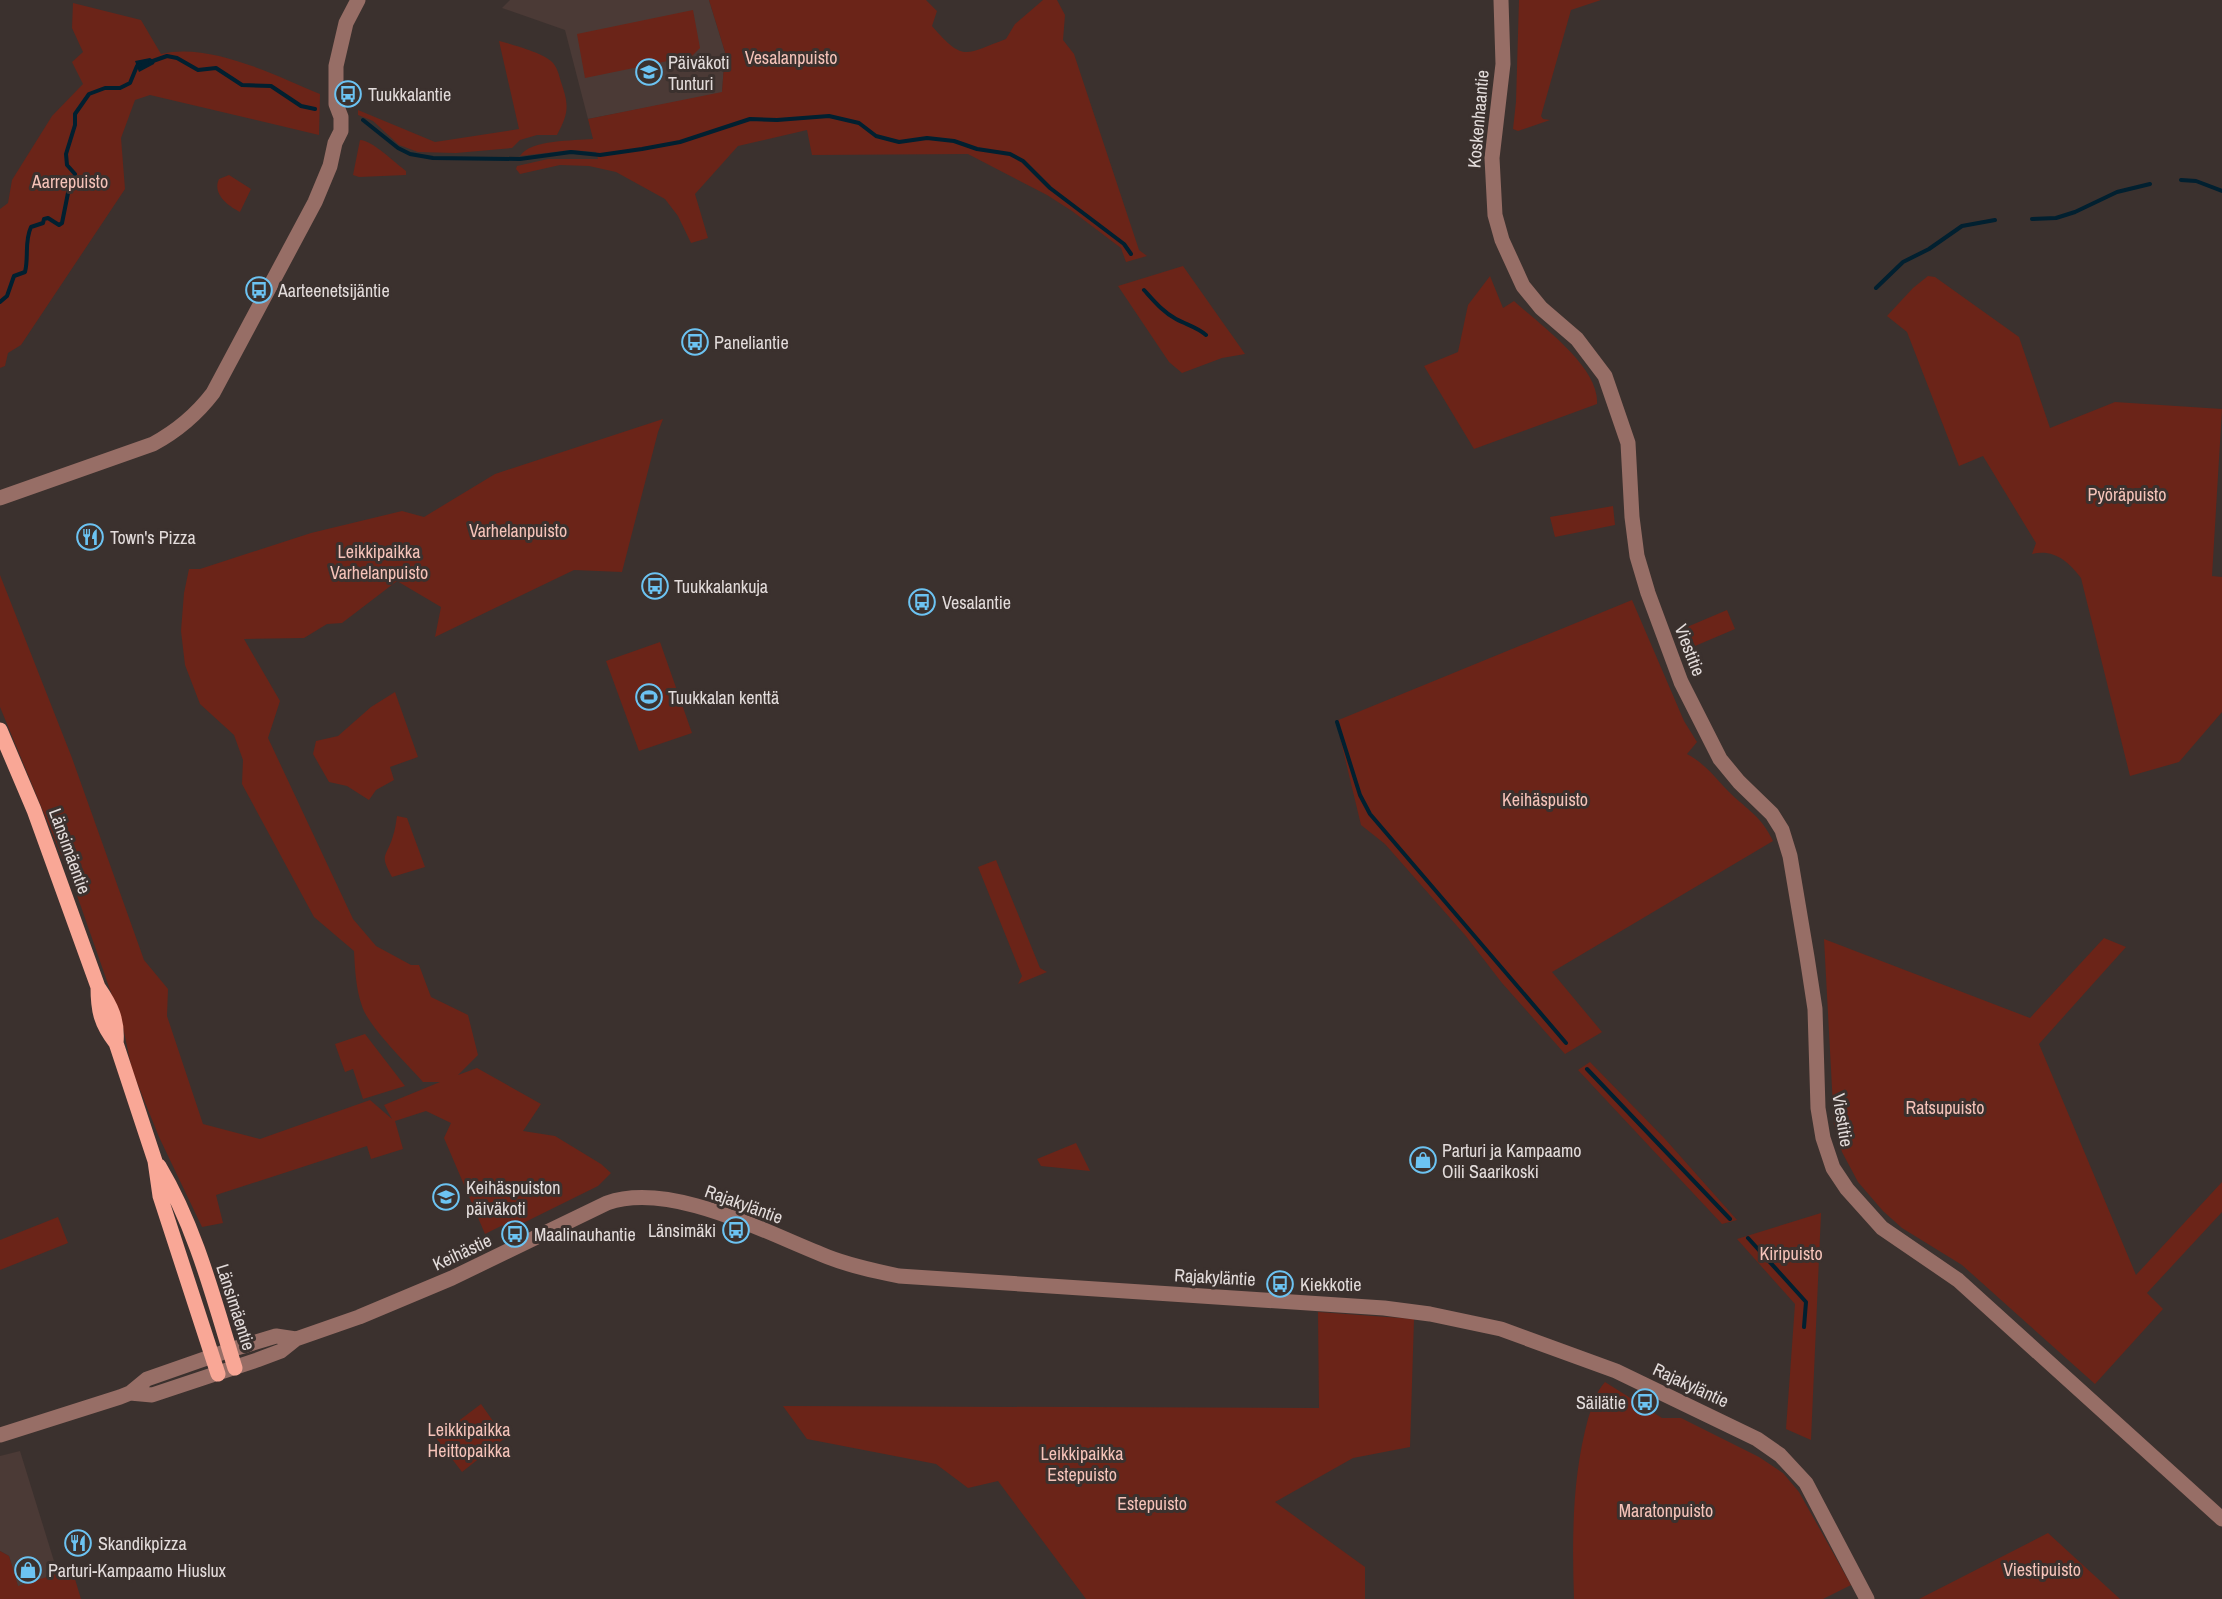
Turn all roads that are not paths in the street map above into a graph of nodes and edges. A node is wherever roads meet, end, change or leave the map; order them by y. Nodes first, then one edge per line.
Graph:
1 (1501, 0) edge
2 (355, 4) edge
3 (0, 498) edge
4 (1648, 593) joint
5 (0, 730) edge
6 (155, 1161) junction
7 (641, 1197) joint
8 (296, 1339) junction
9 (230, 1350) junction
10 (213, 1356) junction
11 (235, 1368) junction
12 (218, 1374) junction
13 (130, 1393) junction
14 (0, 1435) edge
15 (2222, 1519) edge
16 (1867, 1599) edge

1 - 4 street, Koskenhaantie
2 - 3 street
4 - 15 street, Viestitie
5 - 6 main road, Länsimäentie
6 - 9 main road, Länsimäentie
6 - 10 main road, Länsimäentie
7 - 8 street, Keihästie
7 - 16 street, Rajakyläntie
8 - 9 street, Keihästie
8 - 11 street, Keihästie
9 - 10 street, Keihästie
9 - 11 main road, Länsimäentie
10 - 12 main road, Länsimäentie
10 - 13 street, Keihästie
11 - 12 street, Keihästie
12 - 13 street, Keihästie
13 - 14 street

